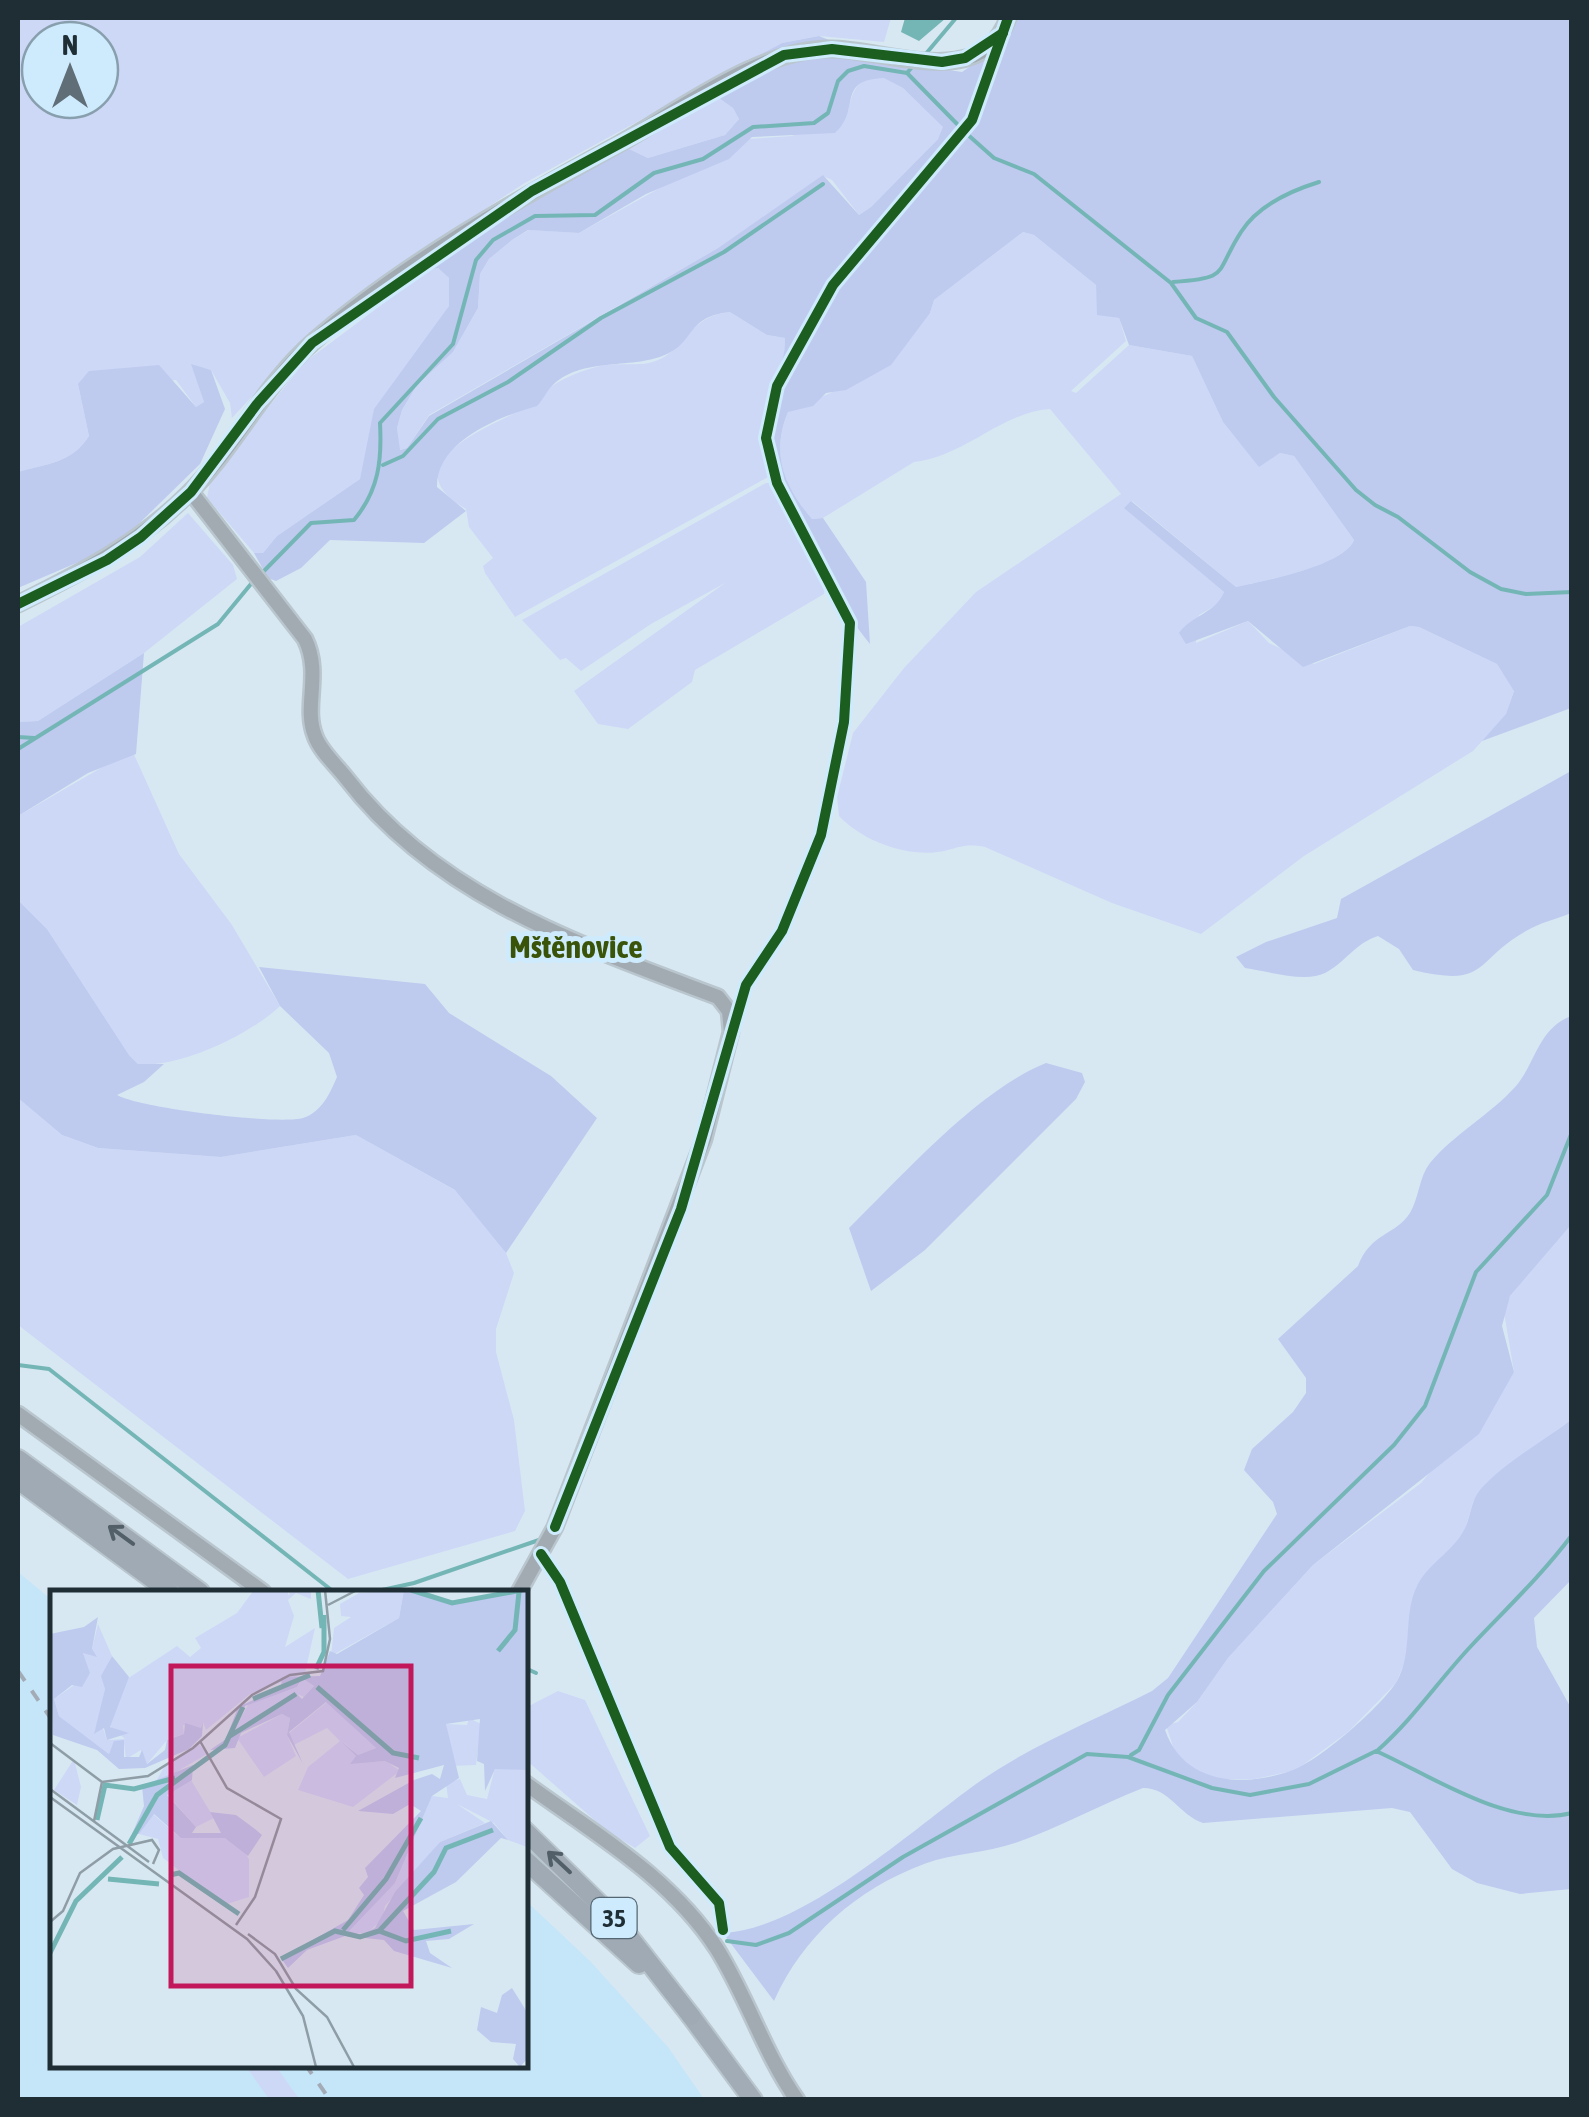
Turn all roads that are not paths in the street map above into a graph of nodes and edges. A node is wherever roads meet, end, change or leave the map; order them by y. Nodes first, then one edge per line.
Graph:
1 (1008, 18) edge
2 (190, 492) junction
3 (18, 604) edge
4 (18, 1414) edge
5 (18, 1459) edge
6 (18, 1480) edge
7 (167, 1590) edge
8 (197, 1590) edge
9 (260, 1590) edge
10 (520, 1590) edge
11 (528, 1785) edge
12 (528, 1834) edge
13 (528, 1863) edge
14 (691, 2016) junction
15 (753, 2100) edge
16 (797, 2100) edge

1 - 2 street
2 - 3 street
2 - 10 street
4 - 9 street
8 -> 5 highway
6 - 7 highway
11 - 16 street
14 -> 12 highway, 35
13 - 14 highway, 35
14 - 15 main road, 35

